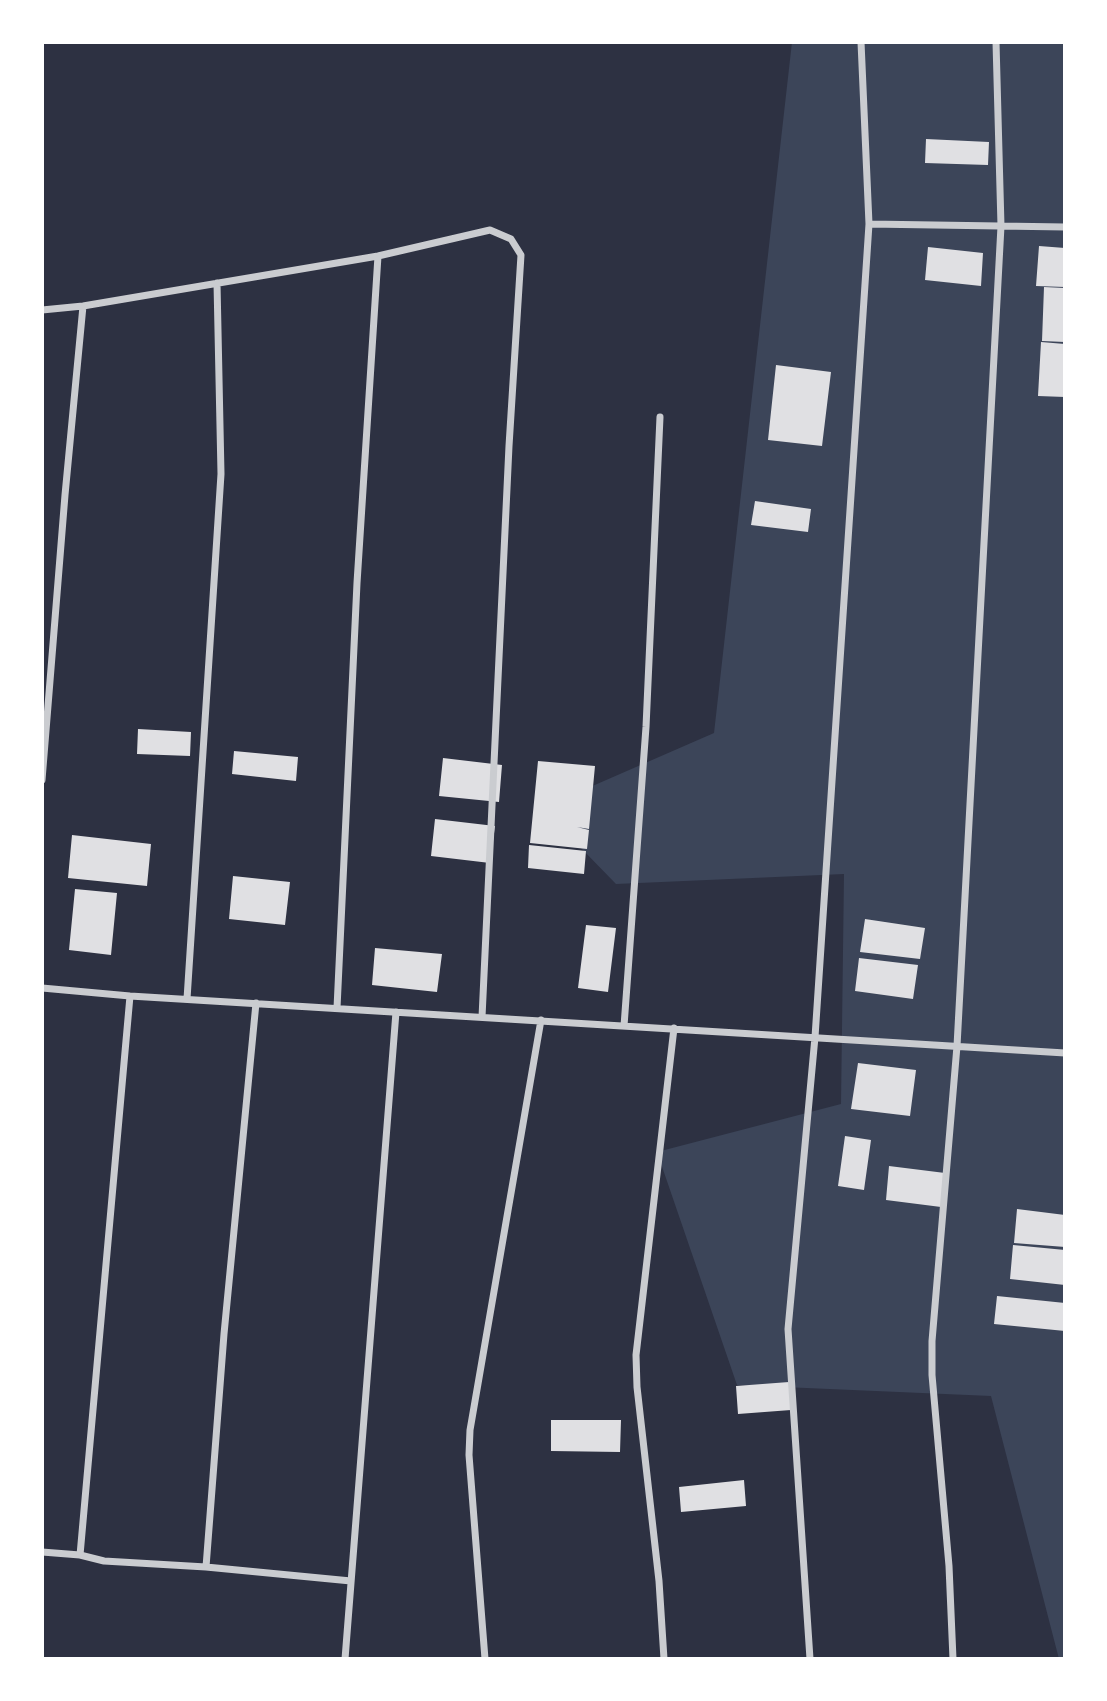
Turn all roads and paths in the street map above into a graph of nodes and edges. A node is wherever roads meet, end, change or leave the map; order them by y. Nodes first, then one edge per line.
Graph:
1 (861, 42) edge
2 (996, 42) edge
3 (869, 224) junction
4 (1001, 226) junction
5 (1065, 227) edge
6 (378, 256) junction
7 (216, 283) junction
8 (83, 306) junction
9 (42, 310) edge
10 (660, 417) dead end
11 (42, 780) edge
12 (42, 988) edge
13 (130, 996) junction
14 (187, 999) junction
15 (256, 1003) junction
16 (337, 1008) junction
17 (396, 1012) junction
18 (482, 1017) junction
19 (541, 1020) junction
20 (624, 1026) junction
21 (674, 1028) junction
22 (815, 1037) junction
23 (957, 1046) junction
24 (1065, 1053) edge
25 (42, 1552) edge
26 (80, 1555) junction
27 (206, 1567) junction
28 (351, 1581) junction
29 (345, 1659) edge
30 (485, 1659) edge
31 (664, 1659) edge
32 (810, 1659) edge
33 (953, 1659) edge

1 - 3 street
2 - 4 street
3 - 4 street
3 - 22 street
4 - 5 street
4 - 23 street
6 - 7 street
6 - 16 street
6 - 18 street
7 - 8 street
7 - 14 street
8 - 9 street
8 - 11 street
10 - 20 street
12 - 13 street
13 - 14 street
13 - 26 street
14 - 15 street
15 - 16 street
15 - 27 street
16 - 17 street
17 - 18 street
17 - 28 street
18 - 19 street
19 - 20 street
19 - 30 street
20 - 21 street
21 - 22 street
21 - 31 street
22 - 23 street
22 - 32 street
23 - 24 street
23 - 33 street
25 - 26 street
26 - 27 street
27 - 28 street
28 - 29 street

